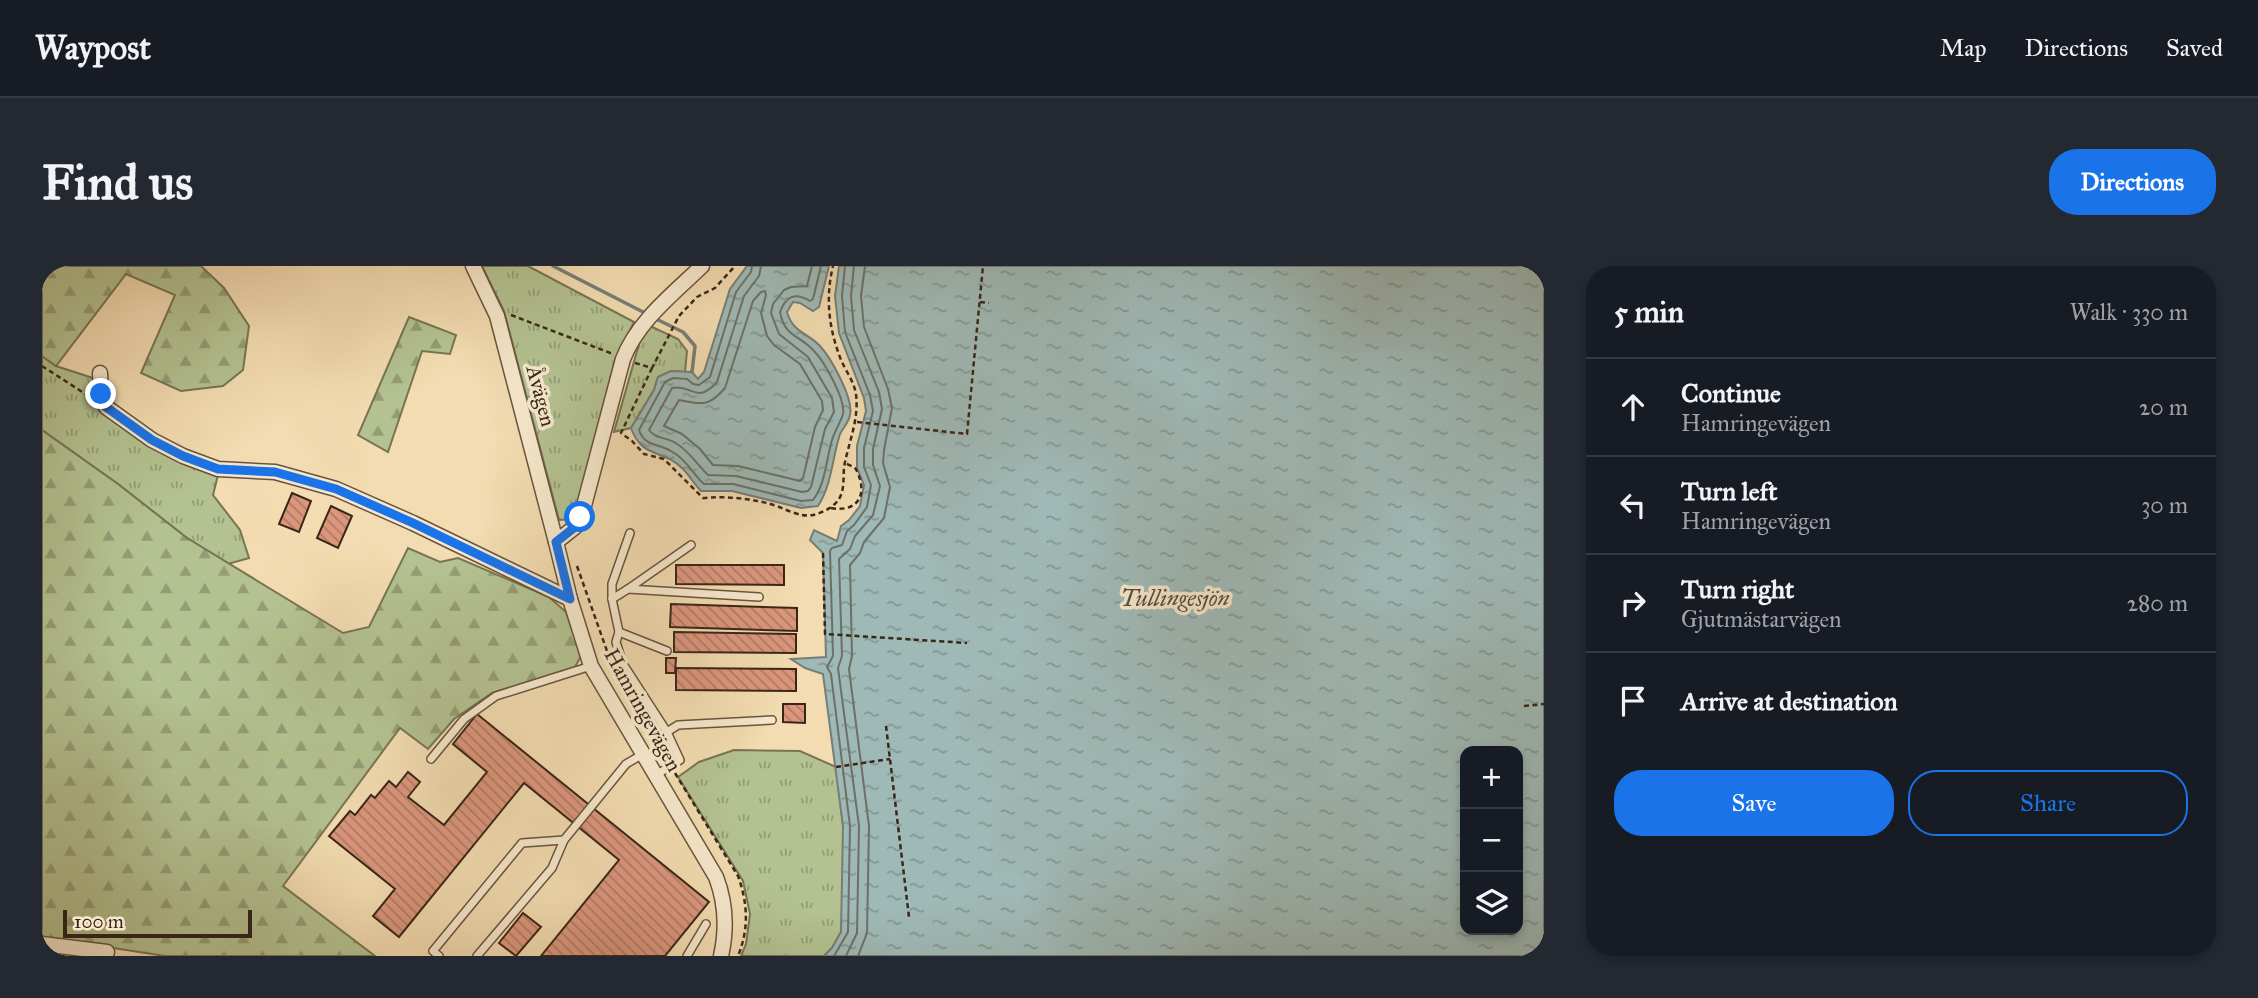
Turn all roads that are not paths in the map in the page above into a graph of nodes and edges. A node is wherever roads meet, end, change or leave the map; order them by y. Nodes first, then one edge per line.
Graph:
1 (473, 266) edge
2 (702, 266) edge
3 (100, 373) dead end
4 (630, 533) dead end
5 (556, 542) junction
6 (691, 545) dead end
7 (628, 589) junction
8 (759, 597) dead end
9 (570, 599) junction
10 (612, 599) junction
11 (619, 632) junction
12 (667, 652) dead end
13 (591, 666) junction
14 (772, 720) dead end
15 (667, 732) junction
16 (643, 754) junction
17 (431, 759) dead end
18 (656, 776) junction
19 (564, 840) junction
20 (706, 924) dead end
21 (42, 944) edge
22 (107, 953) dead end
23 (439, 956) edge
24 (477, 956) edge
25 (687, 956) edge
26 (721, 956) edge

1 - 5 street, Åvägen
2 - 5 street
3 - 9 street
4 - 10 lane
5 - 9 street, Hamringevägen
6 - 7 lane
7 - 8 lane
7 - 10 lane
9 - 13 street, Hamringevägen
10 - 11 lane
11 - 12 lane
11 - 15 lane
13 - 16 street, Hamringevägen
13 - 17 lane
14 - 15 lane
15 - 18 lane
16 - 18 street, Hamringevägen
16 - 19 lane
18 - 26 street, Hamringevägen
19 - 23 lane
19 - 24 lane
20 - 25 lane
21 - 22 street

